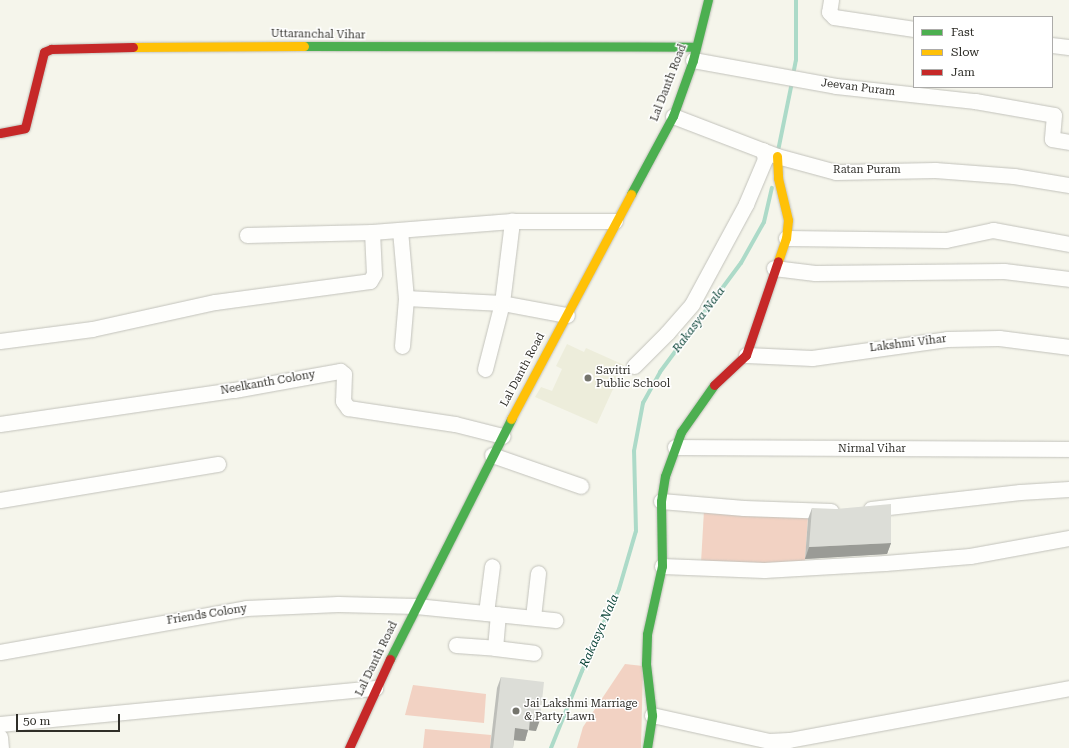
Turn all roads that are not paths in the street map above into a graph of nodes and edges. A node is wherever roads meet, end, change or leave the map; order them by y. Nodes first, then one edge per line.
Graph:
1 (708, 0) edge
2 (830, 0) edge
3 (913, 29) edge
4 (1053, 45) edge
5 (1069, 47) edge
6 (694, 53) junction
7 (673, 116) junction
8 (0, 133) edge
9 (1069, 142) edge
10 (763, 150) junction
11 (777, 156) junction
12 (1069, 185) edge
13 (615, 221) junction
14 (512, 222) junction
15 (400, 230) junction
16 (372, 232) junction
17 (247, 235) dead end
18 (786, 238) junction
19 (1069, 244) edge
20 (774, 268) junction
21 (1069, 279) edge
22 (406, 298) junction
23 (502, 303) junction
24 (566, 315) junction
25 (0, 341) edge
26 (402, 346) dead end
27 (1069, 347) edge
28 (746, 355) junction
29 (634, 366) dead end
30 (485, 369) dead end
31 (0, 424) edge
32 (502, 436) junction
33 (675, 447) junction
34 (1069, 449) edge
35 (492, 455) junction
36 (218, 464) dead end
37 (581, 486) dead end
38 (1069, 489) edge
39 (0, 500) edge
40 (661, 501) junction
41 (1069, 538) edge
42 (492, 566) dead end
43 (662, 566) junction
44 (538, 574) dead end
45 (416, 606) junction
46 (492, 613) junction
47 (533, 617) junction
48 (555, 620) dead end
49 (456, 645) dead end
50 (495, 648) junction
51 (0, 652) edge
52 (534, 653) dead end
53 (375, 688) junction
54 (1069, 688) edge
55 (652, 715) junction
56 (0, 724) edge
57 (0, 737) edge
58 (1, 748) edge
59 (350, 748) edge
60 (647, 748) edge

1 - 6 street, Lal Danth Road
2 - 3 street
4 - 5 street
6 - 7 street, Lal Danth Road
6 - 8 street, Uttaranchal Vihar
6 - 9 street, Jeevan Puram
7 - 10 street, Ratan Puram
7 - 13 street, Lal Danth Road
10 - 11 street, Ratan Puram
10 - 29 street
11 - 12 street, Ratan Puram
11 - 18 street
13 - 14 street
13 - 24 street, Lal Danth Road
14 - 15 street
14 - 23 street
15 - 16 street
15 - 22 street
16 - 17 street
16 - 25 street
18 - 19 street
18 - 20 street
20 - 21 street
20 - 28 street
22 - 23 street
22 - 26 street
23 - 24 street
23 - 30 street
24 - 32 street, Lal Danth Road
27 - 28 street, Lakshmi Vihar
28 - 33 street
31 - 32 street, Neelkanth Colony
32 - 35 street, Lal Danth Road
33 - 34 street, Nirmal Vihar
33 - 40 street
35 - 37 street
35 - 45 street, Lal Danth Road
36 - 39 street
38 - 40 street
40 - 43 street
41 - 43 street
42 - 46 street
43 - 55 street
44 - 47 street
45 - 46 street, Friends Colony
45 - 51 street, Friends Colony
45 - 53 street, Lal Danth Road
46 - 47 street, Friends Colony
46 - 50 street
47 - 48 street, Friends Colony
49 - 50 street
50 - 52 street
53 - 56 street
53 - 59 street, Lal Danth Road
54 - 55 street
55 - 60 street
57 - 58 street

